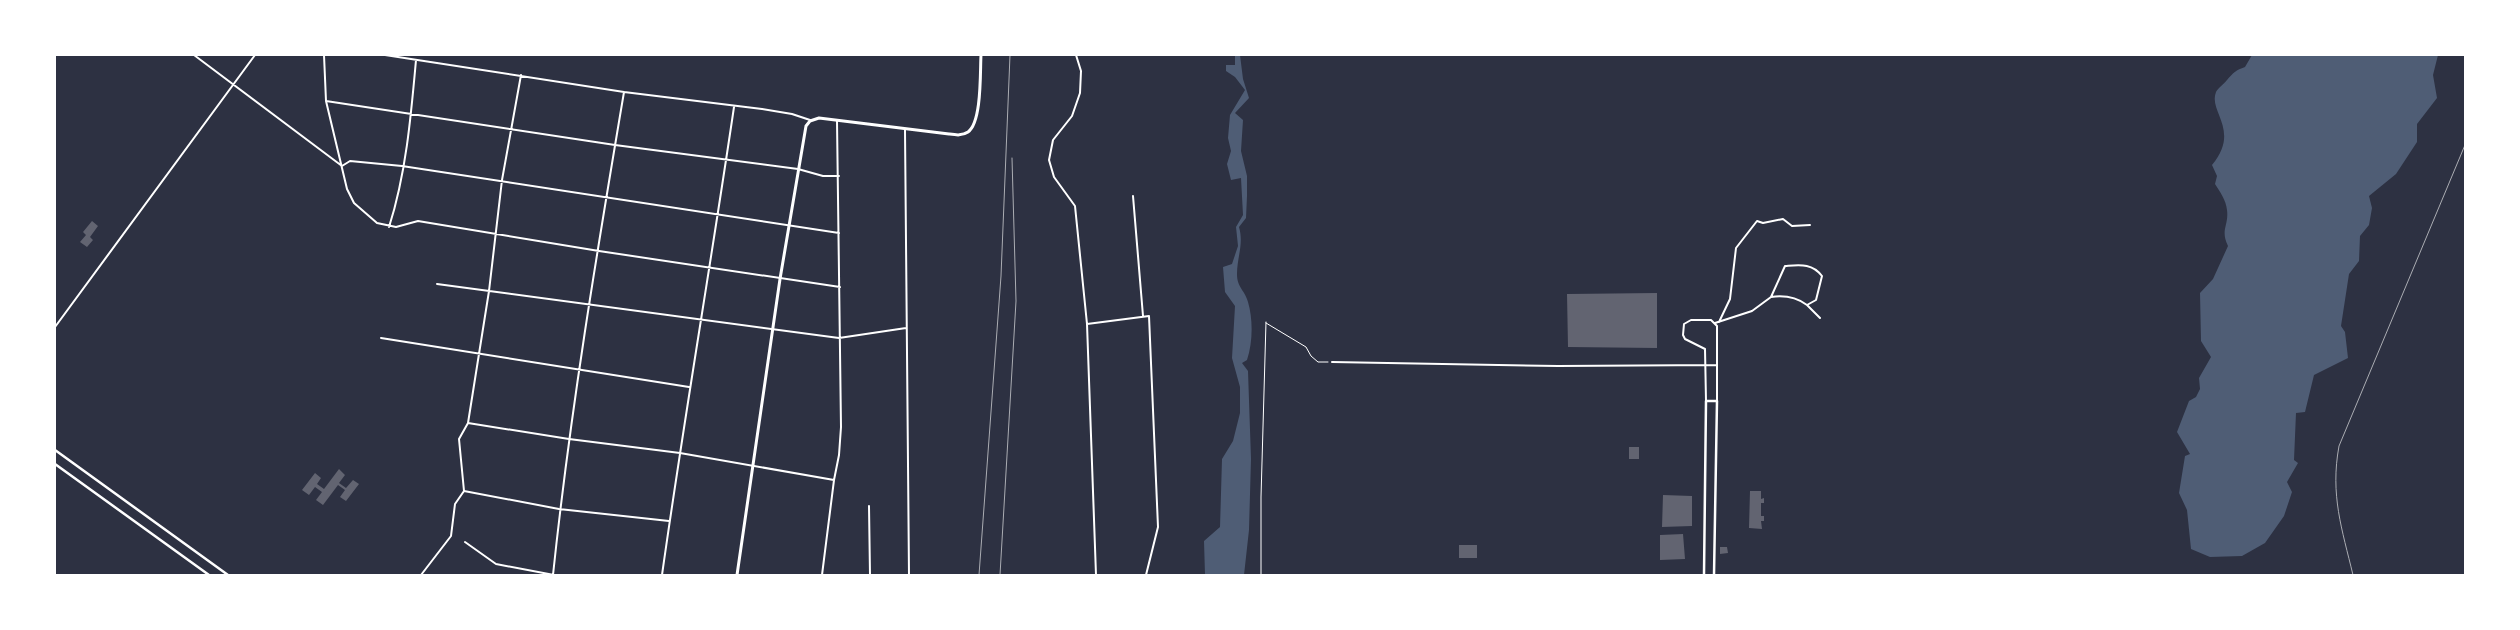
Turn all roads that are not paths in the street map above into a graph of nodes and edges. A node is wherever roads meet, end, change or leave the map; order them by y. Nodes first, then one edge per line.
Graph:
1 (194, 55) edge
2 (255, 55) edge
3 (324, 55) edge
4 (385, 55) edge
5 (981, 55) edge
6 (1076, 55) edge
7 (416, 60) junction
8 (521, 75) junction
9 (233, 85) junction
10 (624, 92) junction
11 (326, 101) junction
12 (734, 107) junction
13 (411, 115) junction
14 (810, 121) junction
15 (837, 121) junction
16 (510, 128) junction
17 (905, 128) junction
18 (615, 146) junction
19 (726, 159) junction
20 (342, 166) junction
21 (402, 166) junction
22 (798, 169) junction
23 (839, 176) junction
24 (502, 180) junction
25 (1133, 196) dead end
26 (608, 197) junction
27 (718, 215) junction
28 (789, 225) junction
29 (1810, 225) dead end
30 (389, 227) junction
31 (495, 233) junction
32 (838, 233) junction
33 (599, 251) junction
34 (710, 267) junction
35 (780, 279) junction
36 (437, 284) dead end
37 (840, 287) junction
38 (489, 291) junction
39 (1771, 297) junction
40 (588, 304) junction
41 (1807, 306) junction
42 (1143, 317) junction
43 (1820, 318) dead end
44 (700, 319) junction
45 (1719, 322) junction
46 (1715, 323) junction
47 (1087, 324) junction
48 (55, 327) edge
49 (906, 328) junction
50 (774, 330) junction
51 (381, 338) dead end
52 (839, 338) junction
53 (478, 354) junction
54 (1332, 362) road end
55 (1706, 365) junction
56 (1717, 365) junction
57 (580, 371) junction
58 (689, 388) junction
59 (1706, 401) junction
60 (1717, 401) junction
61 (468, 423) junction
62 (569, 440) junction
63 (55, 450) edge
64 (680, 453) junction
65 (55, 464) edge
66 (753, 466) junction
67 (834, 480) junction
68 (464, 491) junction
69 (870, 506) dead end
70 (559, 509) junction
71 (669, 521) junction
72 (465, 542) dead end
73 (209, 575) edge
74 (228, 575) edge
75 (421, 575) edge
76 (553, 575) edge
77 (662, 575) edge
78 (737, 575) edge
79 (822, 575) edge
80 (870, 575) edge
81 (909, 575) edge
82 (1096, 575) edge
83 (1146, 575) edge
84 (1704, 575) edge
85 (1714, 575) edge

1 - 9 street
2 - 9 street
3 - 11 street
4 - 7 street
5 - 17 main road
6 - 47 street
7 - 8 street
7 - 13 street
8 - 10 street
8 - 16 street
9 - 20 street
9 - 48 street
10 - 12 street
10 - 18 street
11 - 13 street
11 - 20 street
12 - 14 street
12 - 19 street
13 - 16 street
13 - 21 street
14 - 15 main road
14 - 22 main road
15 - 17 main road
15 - 23 street
16 - 18 street
16 - 24 street
17 - 49 street
18 - 19 street
18 - 26 street
19 - 22 street
19 - 27 street
20 - 21 street
20 - 30 street
21 - 24 street
21 - 30 street
22 - 23 street
22 - 28 main road
23 - 32 street
24 - 26 street
24 - 31 street
25 - 42 street
26 - 27 street
26 - 33 street
27 - 28 street
27 - 34 street
28 - 32 street
28 - 35 main road
29 - 45 street
30 - 31 street
31 - 33 street
31 - 38 street
32 - 37 street
33 - 34 street
33 - 40 street
34 - 35 street
34 - 44 street
35 - 37 street
35 - 50 main road
36 - 38 street
37 - 52 street
38 - 40 street
38 - 53 street
39 - 41 street
39 - 41 street
39 - 45 street
40 - 44 street
40 - 57 street
41 - 43 street
42 - 47 street
42 - 83 street
44 - 50 street
44 - 58 street
45 - 46 street
46 - 55 street
46 - 56 street
47 - 82 street
49 - 52 street
49 - 81 street
50 - 52 street
50 - 66 main road
51 - 53 street
52 - 67 street
53 - 57 street
53 - 61 street
54 - 55 street
55 - 56 street
55 - 59 street
56 - 60 street
57 - 58 street
57 - 62 street
58 - 64 street
59 - 60 street
59 - 84 street
60 - 85 street
61 - 62 street
61 - 68 street
62 - 64 street
62 - 70 street
63 - 74 street
64 - 66 street
64 - 71 street
65 - 73 street
66 - 67 street
66 - 78 main road
67 - 79 street
68 - 70 street
68 - 75 street
69 - 80 street
70 - 71 street
70 - 76 street
71 - 77 street
72 - 76 street

